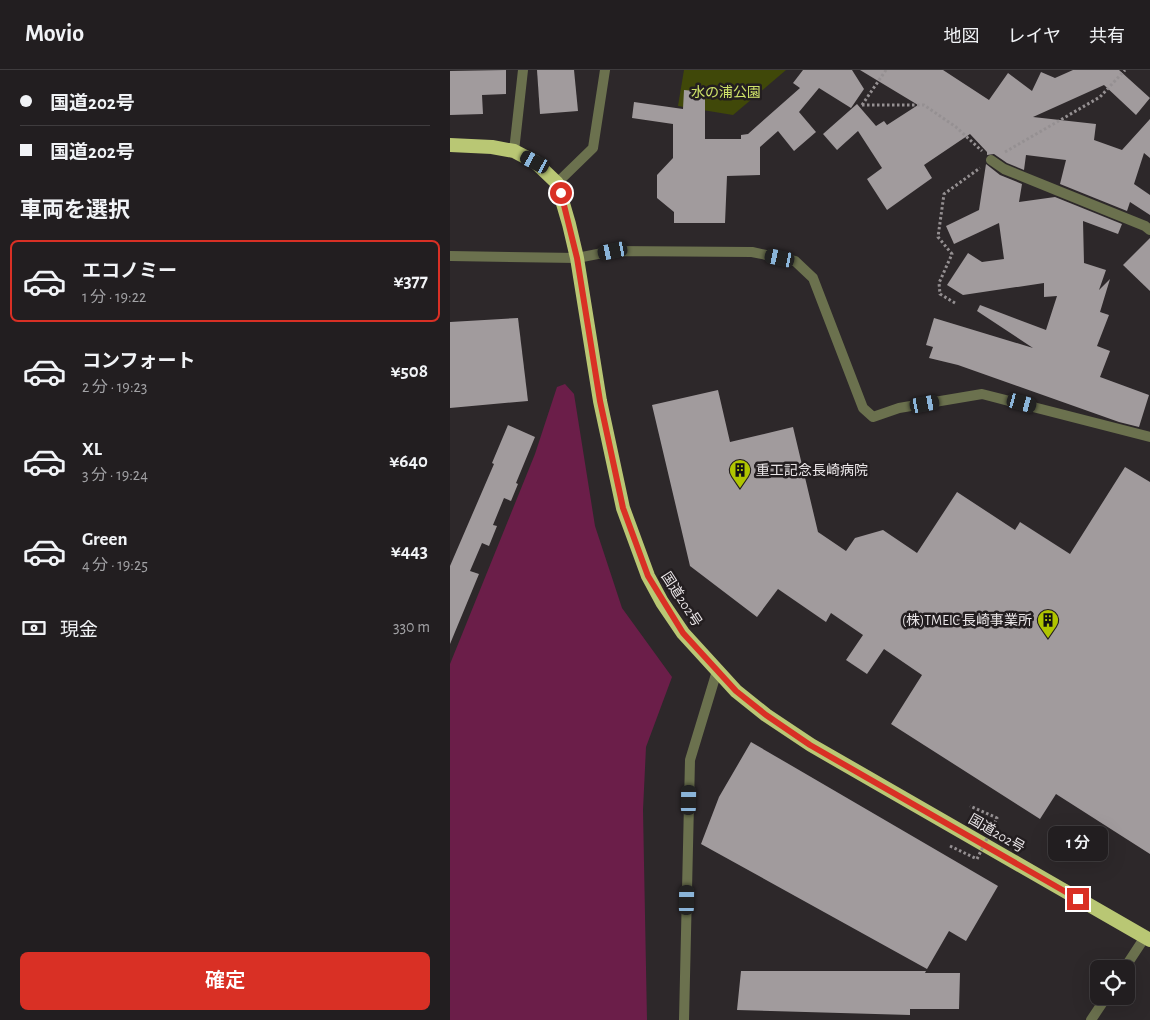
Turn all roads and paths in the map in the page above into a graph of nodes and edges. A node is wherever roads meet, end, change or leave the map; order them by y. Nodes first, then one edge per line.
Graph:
1 (524, 70) edge
2 (605, 70) edge
3 (886, 70) edge
4 (1125, 70) edge
5 (450, 145) edge
6 (514, 151) junction
7 (991, 160) junction
8 (557, 183) junction
9 (1150, 230) edge
10 (450, 256) edge
11 (577, 258) junction
12 (955, 302) dead end
13 (1150, 437) edge
14 (717, 671) junction
15 (970, 806) dead end
16 (950, 846) dead end
17 (1147, 939) edge
18 (1131, 960) edge
19 (1101, 1005) edge
20 (684, 1020) edge
21 (1091, 1020) edge

1 - 6 street
2 - 8 street
3 - 7 path
4 - 7 path
5 - 6 highway, 国道202号
6 - 8 highway, 国道202号
7 - 9 street
7 - 12 path
8 - 11 highway, 国道202号
10 - 11 street
11 - 13 street
11 - 14 highway, 国道202号
14 - 17 highway, 国道202号
14 - 20 street
15 - 16 path, bridge
17 - 18 street
19 - 21 street

